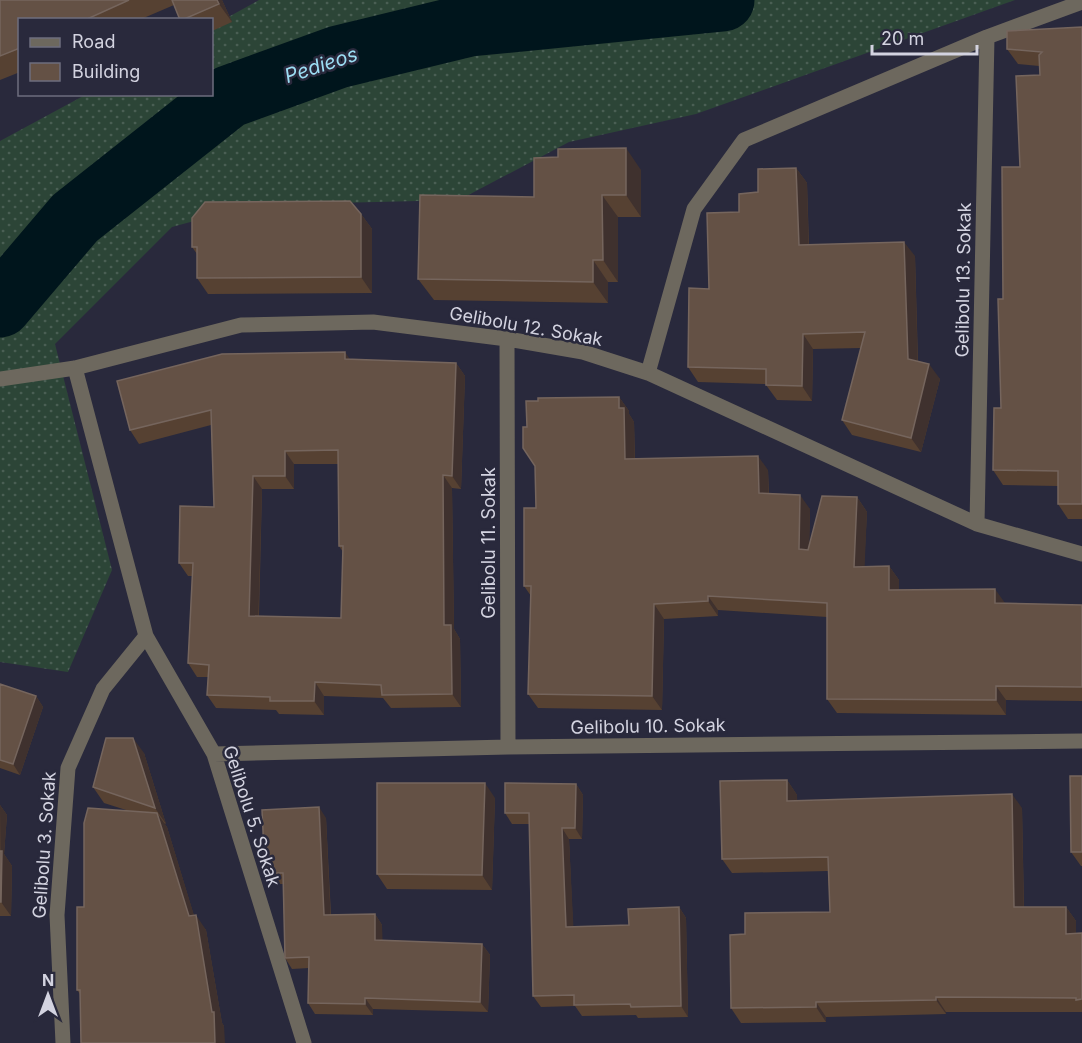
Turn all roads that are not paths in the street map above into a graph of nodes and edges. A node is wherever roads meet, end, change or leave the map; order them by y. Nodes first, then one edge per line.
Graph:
1 (1082, 2) edge
2 (987, 37) junction
3 (507, 339) junction
4 (75, 368) junction
5 (648, 373) junction
6 (0, 379) edge
7 (977, 524) junction
8 (1082, 554) edge
9 (146, 636) junction
10 (1082, 741) edge
11 (508, 747) junction
12 (214, 754) junction
13 (63, 1043) edge
14 (304, 1043) edge

1 - 2 street
2 - 5 street
2 - 7 street, Gelibolu 13. Sokak
3 - 4 street, Gelibolu 12. Sokak
3 - 5 street, Gelibolu 12. Sokak
3 - 11 street, Gelibolu 11. Sokak
4 - 6 street, Gelibolu 12. Sokak
4 - 9 street, Gelibolu 5. Sokak
5 - 7 street, Gelibolu 12. Sokak
7 - 8 street, Gelibolu 12. Sokak
9 - 12 street, Gelibolu 5. Sokak
9 - 13 street, Gelibolu 3. Sokak
10 - 11 street, Gelibolu 10. Sokak
11 - 12 street, Gelibolu 10. Sokak
12 - 14 street, Gelibolu 5. Sokak

